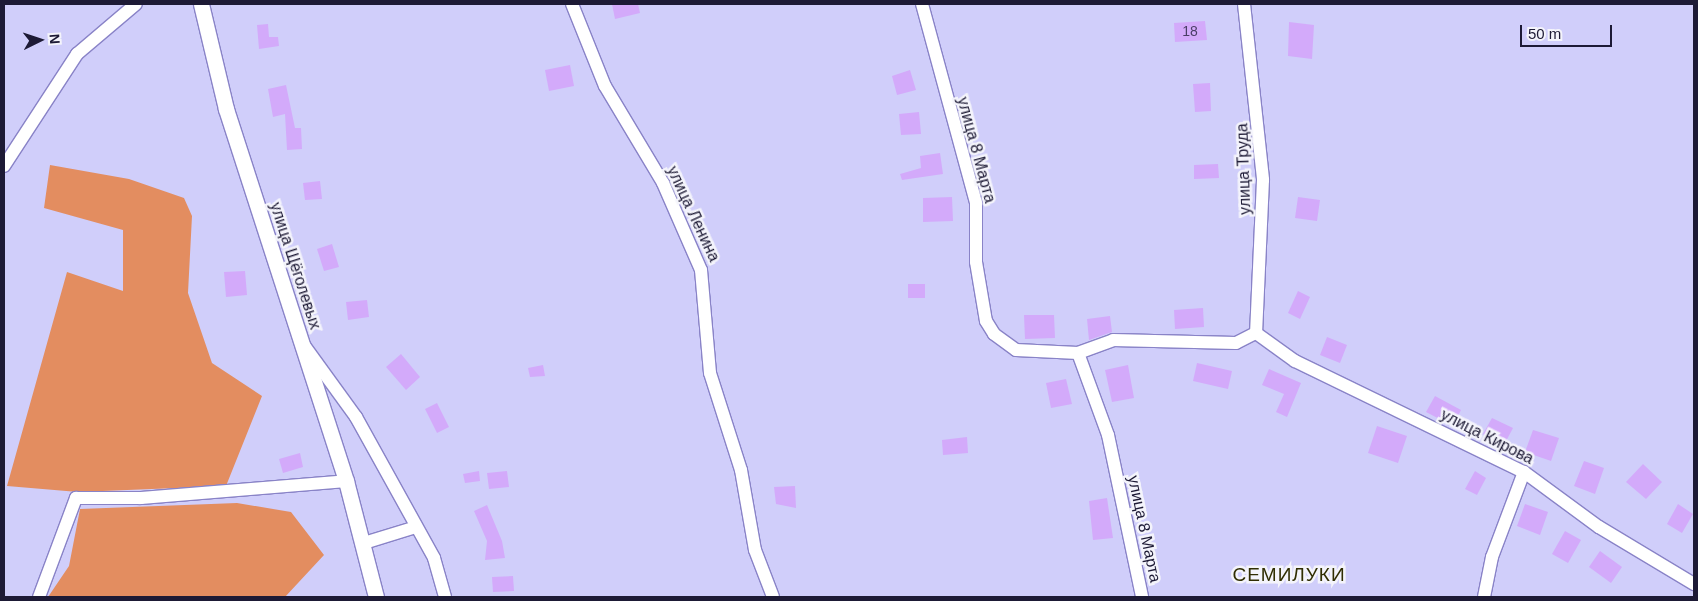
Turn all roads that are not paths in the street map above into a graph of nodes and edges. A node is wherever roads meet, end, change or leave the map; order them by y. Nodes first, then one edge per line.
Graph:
1 (136, 4) edge
2 (201, 4) edge
3 (572, 4) edge
4 (922, 4) edge
5 (1244, 4) edge
6 (4, 166) edge
7 (1256, 333) junction
8 (299, 340) junction
9 (1078, 353) junction
10 (1524, 472) junction
11 (346, 480) junction
12 (416, 527) junction
13 (364, 543) junction
14 (1694, 584) edge
15 (39, 597) edge
16 (376, 597) edge
17 (445, 597) edge
18 (773, 597) edge
19 (1142, 597) edge
20 (1484, 597) edge

1 - 6 street
2 - 8 main road, улица Щёголевых
3 - 18 street, улица Ленина
4 - 9 street, улица 8 Марта
5 - 7 street, улица Труда
7 - 9 street, улица 8 Марта
7 - 10 street, улица Кирова
8 - 11 main road
8 - 12 street, улица Щёголевых
9 - 19 street, улица 8 Марта
10 - 14 street, улица Кирова
10 - 20 street
11 - 13 main road
11 - 15 street
12 - 13 street
12 - 17 street, улица Щёголевых
13 - 16 main road

